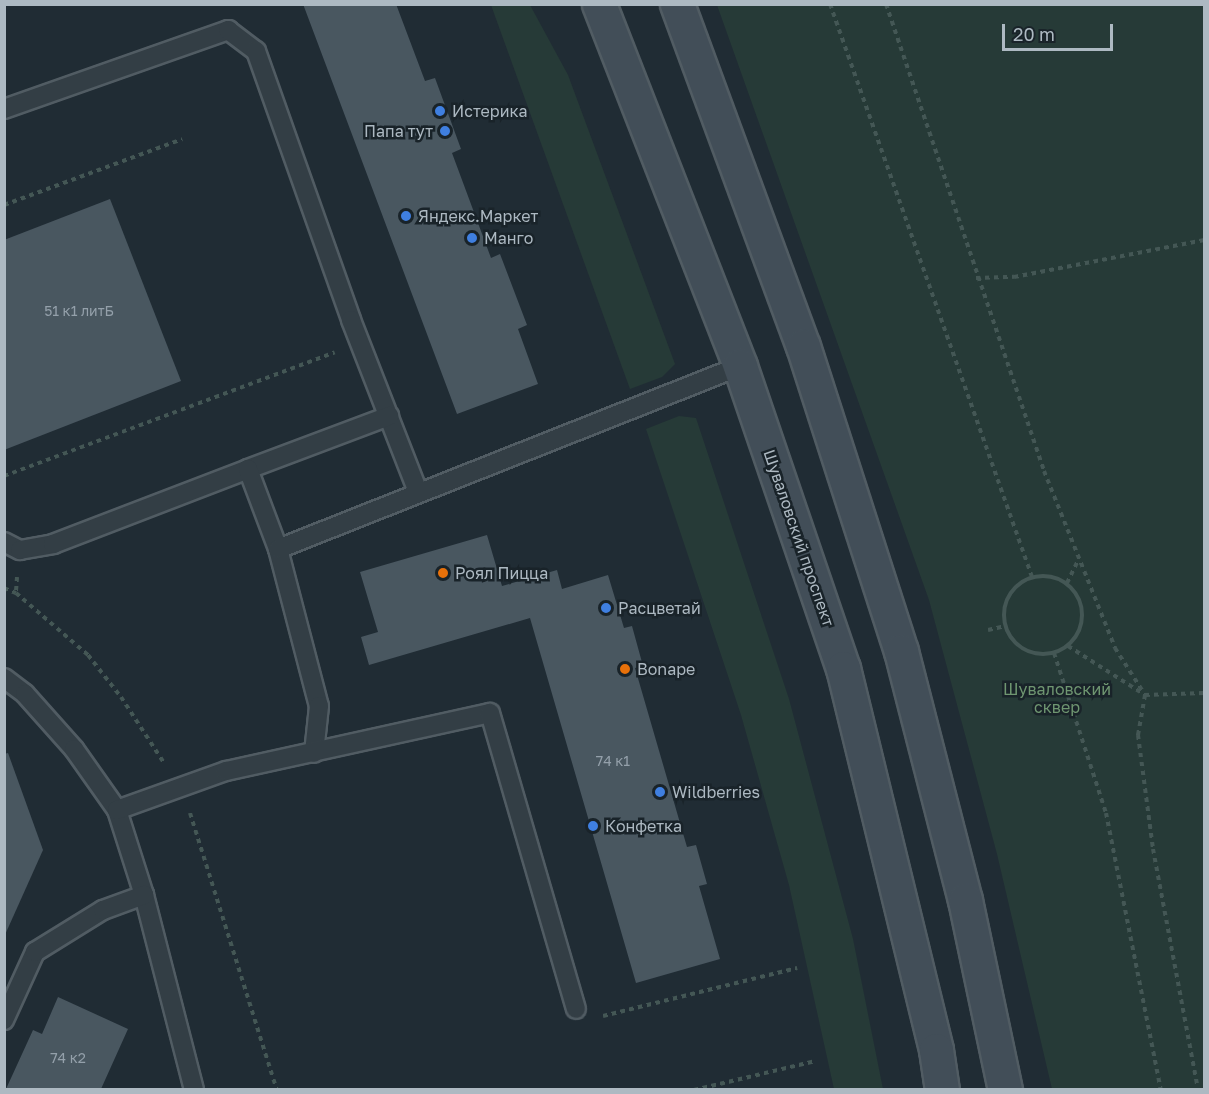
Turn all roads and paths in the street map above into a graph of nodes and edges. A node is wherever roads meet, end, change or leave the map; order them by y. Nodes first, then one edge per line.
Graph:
1 (599, 4) edge
2 (677, 4) edge
3 (830, 4) edge
4 (886, 4) edge
5 (4, 110) edge
6 (182, 139) dead end
7 (4, 205) edge
8 (1204, 240) edge
9 (976, 278) junction
10 (360, 342) junction
11 (740, 366) junction
12 (389, 416) junction
13 (248, 469) junction
14 (4, 476) edge
15 (418, 492) junction
16 (4, 542) edge
17 (278, 549) junction
18 (1078, 559) junction
19 (1032, 577) junction
20 (1066, 583) junction
21 (4, 588) edge
22 (16, 593) dead end
23 (1006, 626) junction
24 (988, 630) dead end
25 (1068, 646) junction
26 (1054, 654) junction
27 (4, 678) edge
28 (1204, 693) edge
29 (1145, 695) junction
30 (314, 753) junction
31 (117, 810) junction
32 (144, 895) junction
33 (797, 968) dead end
34 (12, 982) edge
35 (576, 1009) joint
36 (4, 1020) edge
37 (816, 1061) dead end
38 (194, 1089) edge
39 (694, 1089) edge
40 (942, 1089) edge
41 (1005, 1089) edge
42 (1161, 1089) edge
43 (1198, 1089) edge

1 - 11 street, Шуваловский проспект
2 - 41 street
3 - 19 path
4 - 9 path
5 - 10 lane
6 - 7 path
8 - 9 path
9 - 18 path
10 - 12 lane
10 - 14 path
11 - 15 lane
11 - 40 street, Шуваловский проспект
12 - 13 lane
12 - 15 lane
13 - 16 lane
13 - 17 lane
15 - 17 lane
17 - 30 lane
18 - 20 path
18 - 29 path
19 - 20 path
19 - 23 path
20 - 25 path
21 - 22 path
23 - 24 path
23 - 26 path
25 - 26 path
25 - 29 path
26 - 42 path
27 - 31 lane
28 - 29 path
29 - 43 path
30 - 31 lane
30 - 35 lane
31 - 32 lane
32 - 34 lane
32 - 38 lane
33 - 35 path
34 - 36 lane
37 - 39 path

